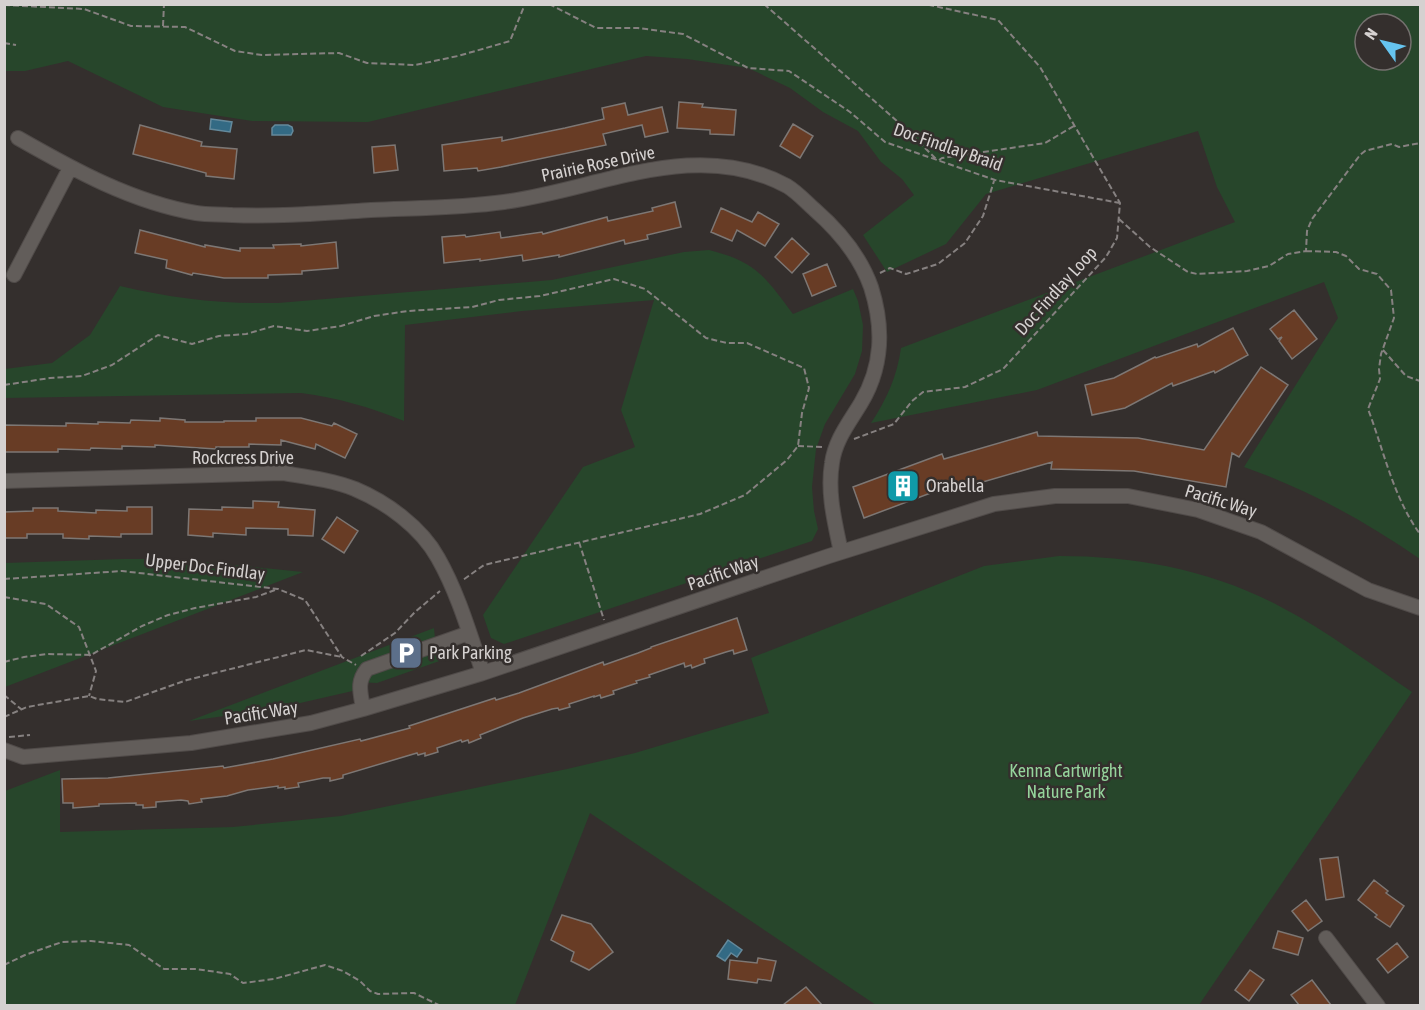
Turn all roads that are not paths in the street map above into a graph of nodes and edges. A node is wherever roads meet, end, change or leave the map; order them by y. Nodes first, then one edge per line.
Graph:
1 (18, 138) dead end
2 (70, 168) junction
3 (14, 275) dead end
4 (4, 481) edge
5 (841, 552) junction
6 (1420, 608) edge
7 (469, 633) junction
8 (483, 673) junction
9 (363, 709) junction
10 (4, 750) edge
11 (1326, 938) dead end
12 (1378, 1005) edge

1 - 2 street, Prairie Rose Drive
2 - 3 street
2 - 5 street, Prairie Rose Drive
4 - 7 street, Rockcress Drive
5 - 6 street, Pacific Way
5 - 8 street, Pacific Way
7 - 8 street, Rockcress Drive
7 - 9 street
8 - 9 street, Pacific Way
9 - 10 street, Pacific Way
11 - 12 street

